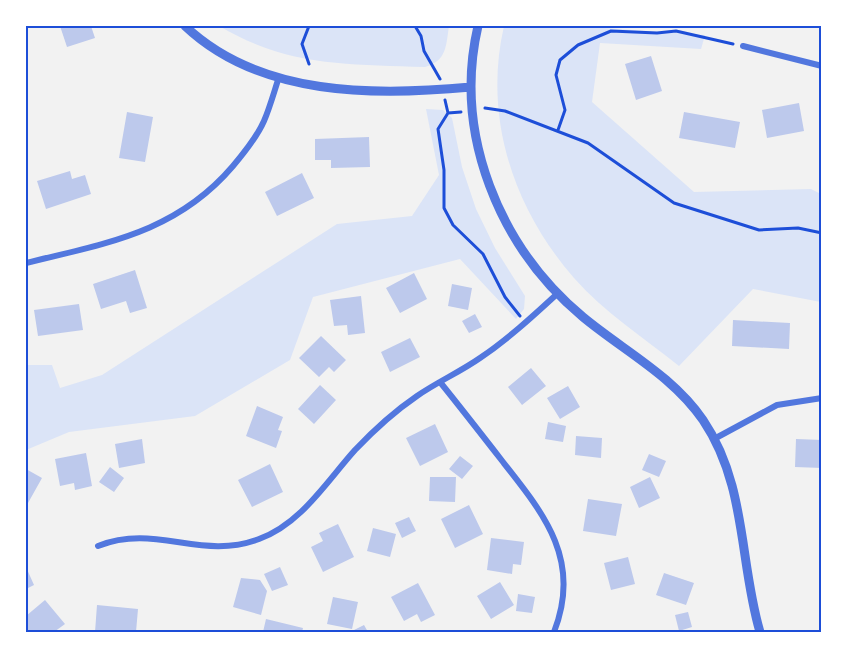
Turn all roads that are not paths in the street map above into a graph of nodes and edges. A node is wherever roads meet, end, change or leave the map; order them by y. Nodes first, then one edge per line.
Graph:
1 (185, 26) edge
2 (478, 26) edge
3 (743, 46) road end
4 (822, 66) edge
5 (279, 77) junction
6 (471, 87) junction
7 (26, 263) edge
8 (558, 294) junction
9 (440, 382) junction
10 (822, 398) edge
11 (714, 439) junction
12 (98, 546) dead end
13 (554, 633) edge
14 (760, 633) edge

1 - 5 street
2 - 6 street
3 - 4 street
5 - 6 street
5 - 7 street
6 - 8 street
8 - 9 street
8 - 11 street
9 - 12 street
9 - 13 street
10 - 11 street
11 - 14 street

